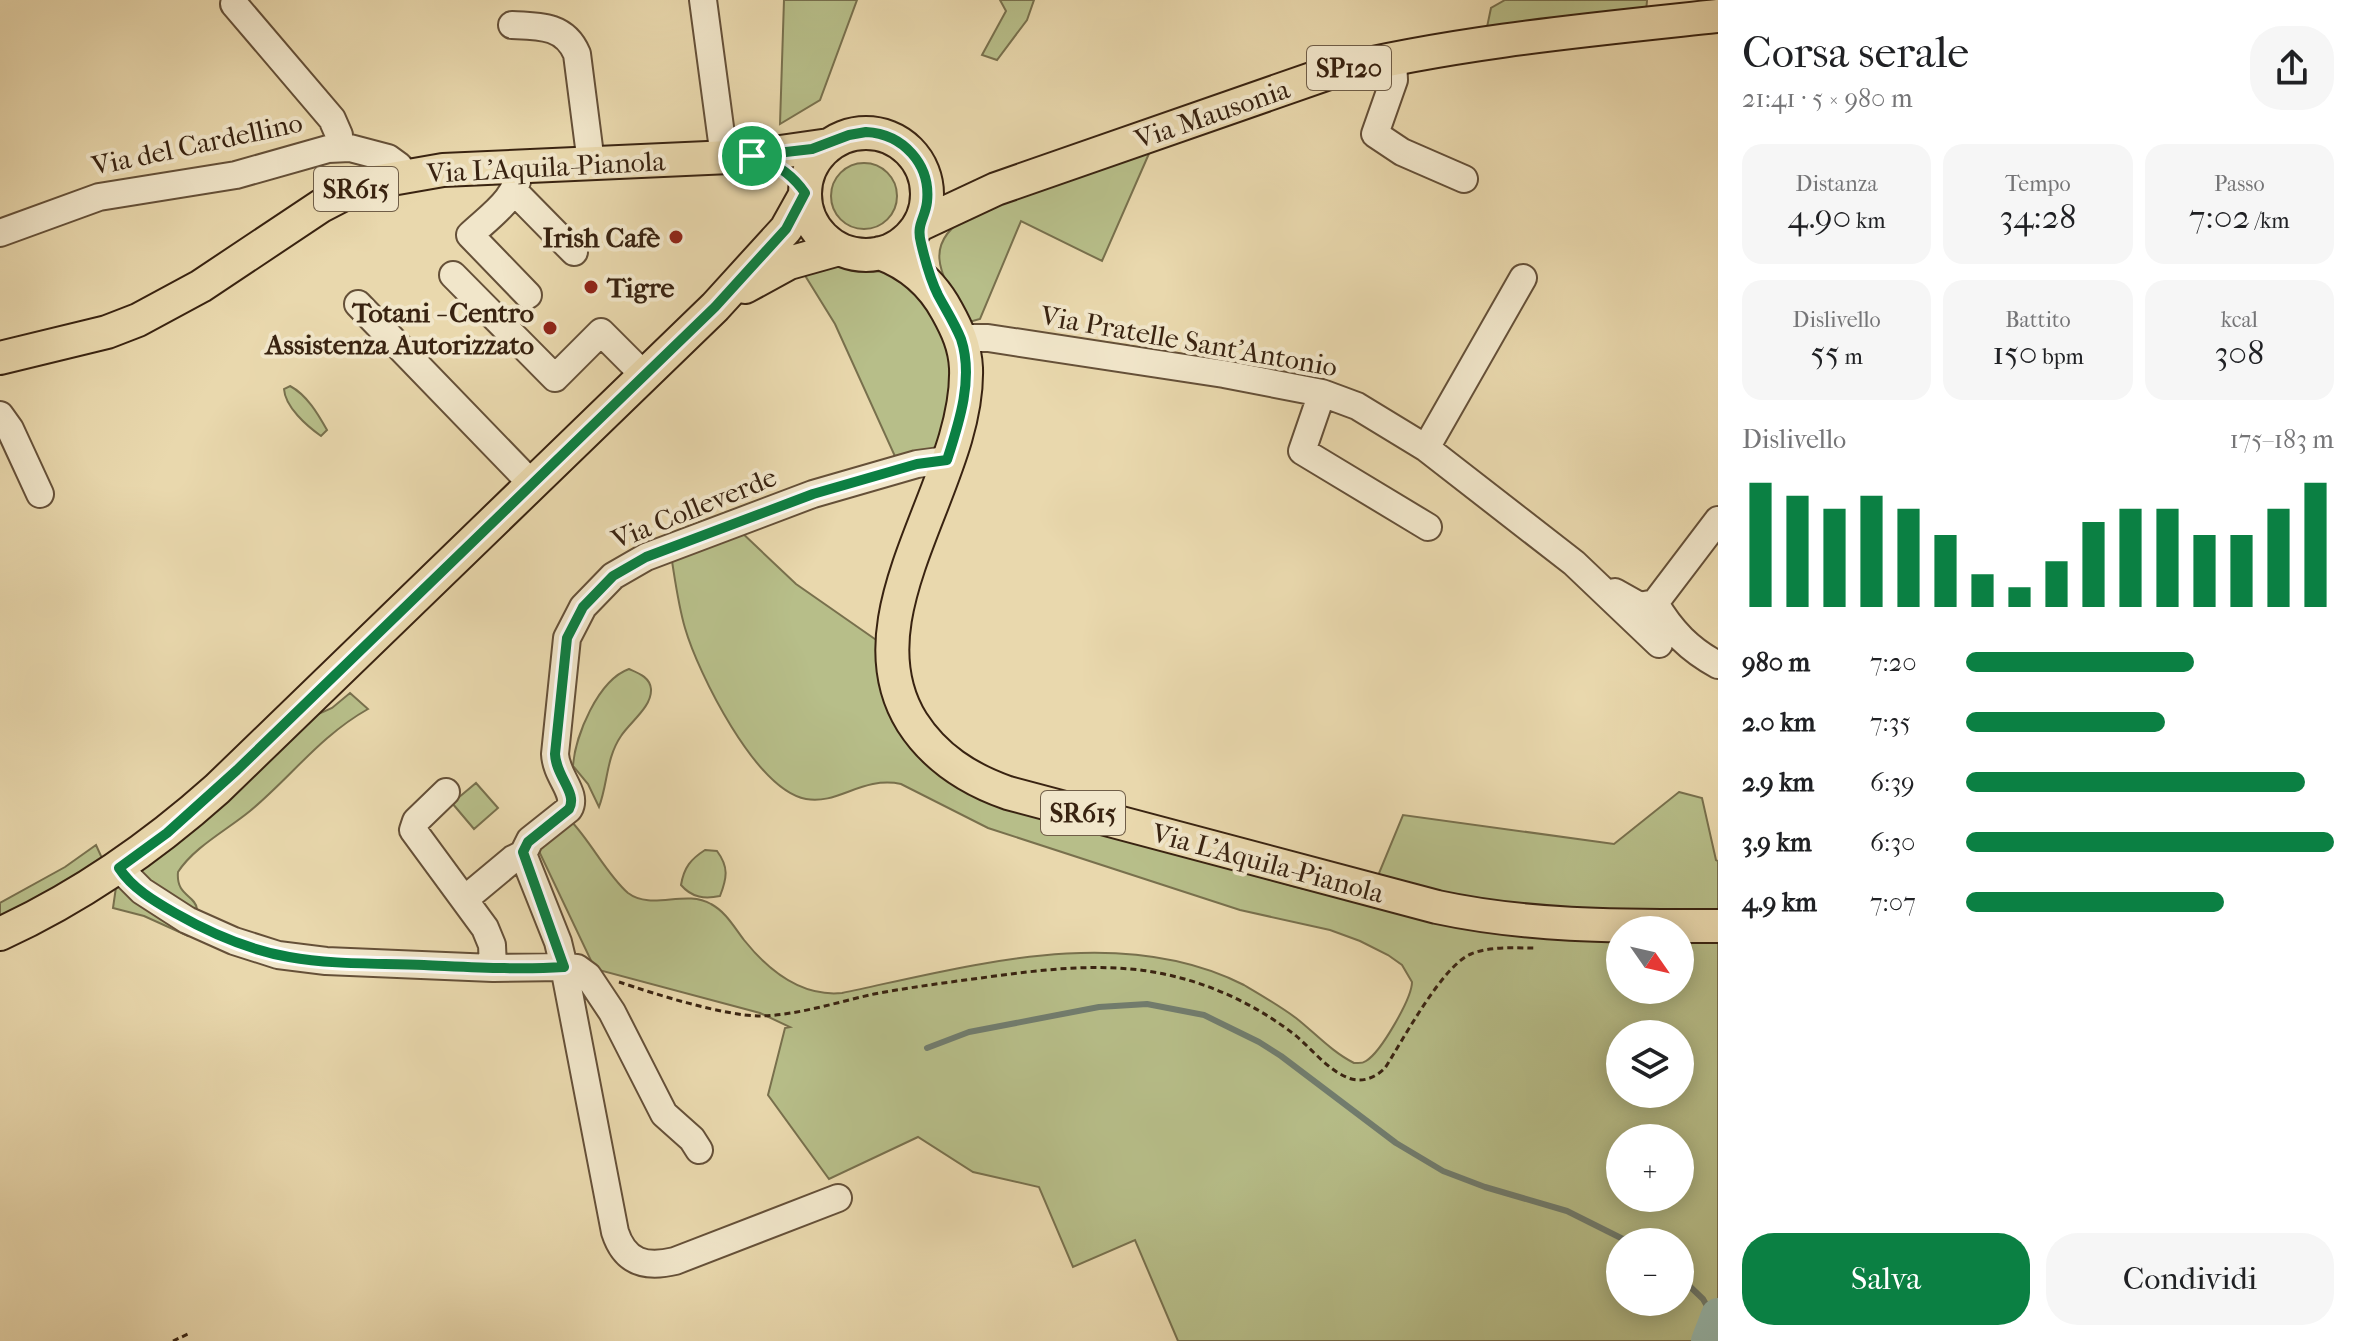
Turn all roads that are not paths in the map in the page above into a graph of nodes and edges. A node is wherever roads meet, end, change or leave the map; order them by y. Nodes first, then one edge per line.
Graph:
1 (703, 0) edge
2 (234, 4) dead end
3 (1718, 16) edge
4 (512, 25) dead end
5 (1393, 59) junction
6 (829, 145) junction
7 (339, 148) junction
8 (738, 157) junction
9 (591, 163) junction
10 (923, 170) junction
11 (403, 176) junction
12 (516, 179) junction
13 (1464, 179) dead end
14 (996, 189) junction
15 (805, 194) junction
16 (918, 225) junction
17 (0, 233) edge
18 (839, 249) junction
19 (574, 252) dead end
20 (880, 253) junction
21 (453, 275) dead end
22 (1523, 278) dead end
23 (937, 294) junction
24 (528, 295) dead end
25 (358, 304) dead end
26 (715, 307) junction
27 (960, 338) junction
28 (0, 358) edge
29 (644, 375) junction
30 (1322, 393) junction
31 (0, 415) edge
32 (1426, 448) junction
33 (947, 460) junction
34 (532, 484) junction
35 (40, 494) dead end
36 (1718, 520) edge
37 (1428, 527) dead end
38 (1599, 585) junction
39 (1655, 603) junction
40 (1659, 644) dead end
41 (1718, 665) edge
42 (446, 792) dead end
43 (523, 854) junction
44 (119, 868) junction
45 (465, 899) junction
46 (1718, 926) edge
47 (0, 934) edge
48 (493, 968) junction
49 (573, 968) junction
50 (699, 1150) dead end
51 (838, 1198) dead end

1 - 8 street
2 - 7 street
3 - 5 main road, Via Mausonia / SP120
4 - 9 street
5 - 13 street
5 - 14 main road, Via Mausonia / SP120
6 - 8 main road, Via L'Aquila-Pianola / SR615
6 - 10 main road
6 - 15 main road
7 - 11 street, Via del Cardellino
7 - 17 street, Via del Cardellino
8 - 9 main road, Via L'Aquila-Pianola / SR615
8 - 15 main road, Via L'Aquila-Pianola / SR615
9 - 12 main road, Via L'Aquila-Pianola / SR615
10 - 14 main road, Via Mausonia / SP120
10 - 16 main road
11 - 12 main road, Via L'Aquila-Pianola / SR615
11 - 28 main road, Via L'Aquila-Pianola / SR615
12 - 19 street
12 - 24 street
14 - 16 main road, Via Mausonia / SP120
15 - 18 main road
15 - 26 main road
16 - 20 main road
16 - 23 main road, Via L'Aquila-Pianola / SR615
18 - 20 main road
18 - 26 main road
20 - 23 main road, Via L'Aquila-Pianola / SR615
21 - 29 street
22 - 32 street
23 - 27 main road, Via L'Aquila-Pianola / SR615
25 - 34 street
26 - 29 main road
27 - 30 street, Via Pratelle Sant'Antonio
27 - 33 main road, Via L'Aquila-Pianola / SR615
29 - 34 main road
30 - 32 street, Via Pratelle Sant'Antonio
30 - 37 street
31 - 35 street
32 - 38 street, Via Pratelle Sant'Antonio
33 - 43 street, Via Colleverde
33 - 46 main road, Via L'Aquila-Pianola / SR615
34 - 44 main road
36 - 39 street
38 - 39 street
38 - 40 street, Via Pratelle Sant'Antonio
39 - 41 street
42 - 45 street
43 - 45 street
43 - 49 street
44 - 47 main road
44 - 48 street
45 - 48 street
48 - 49 street
49 - 50 street
49 - 51 street

